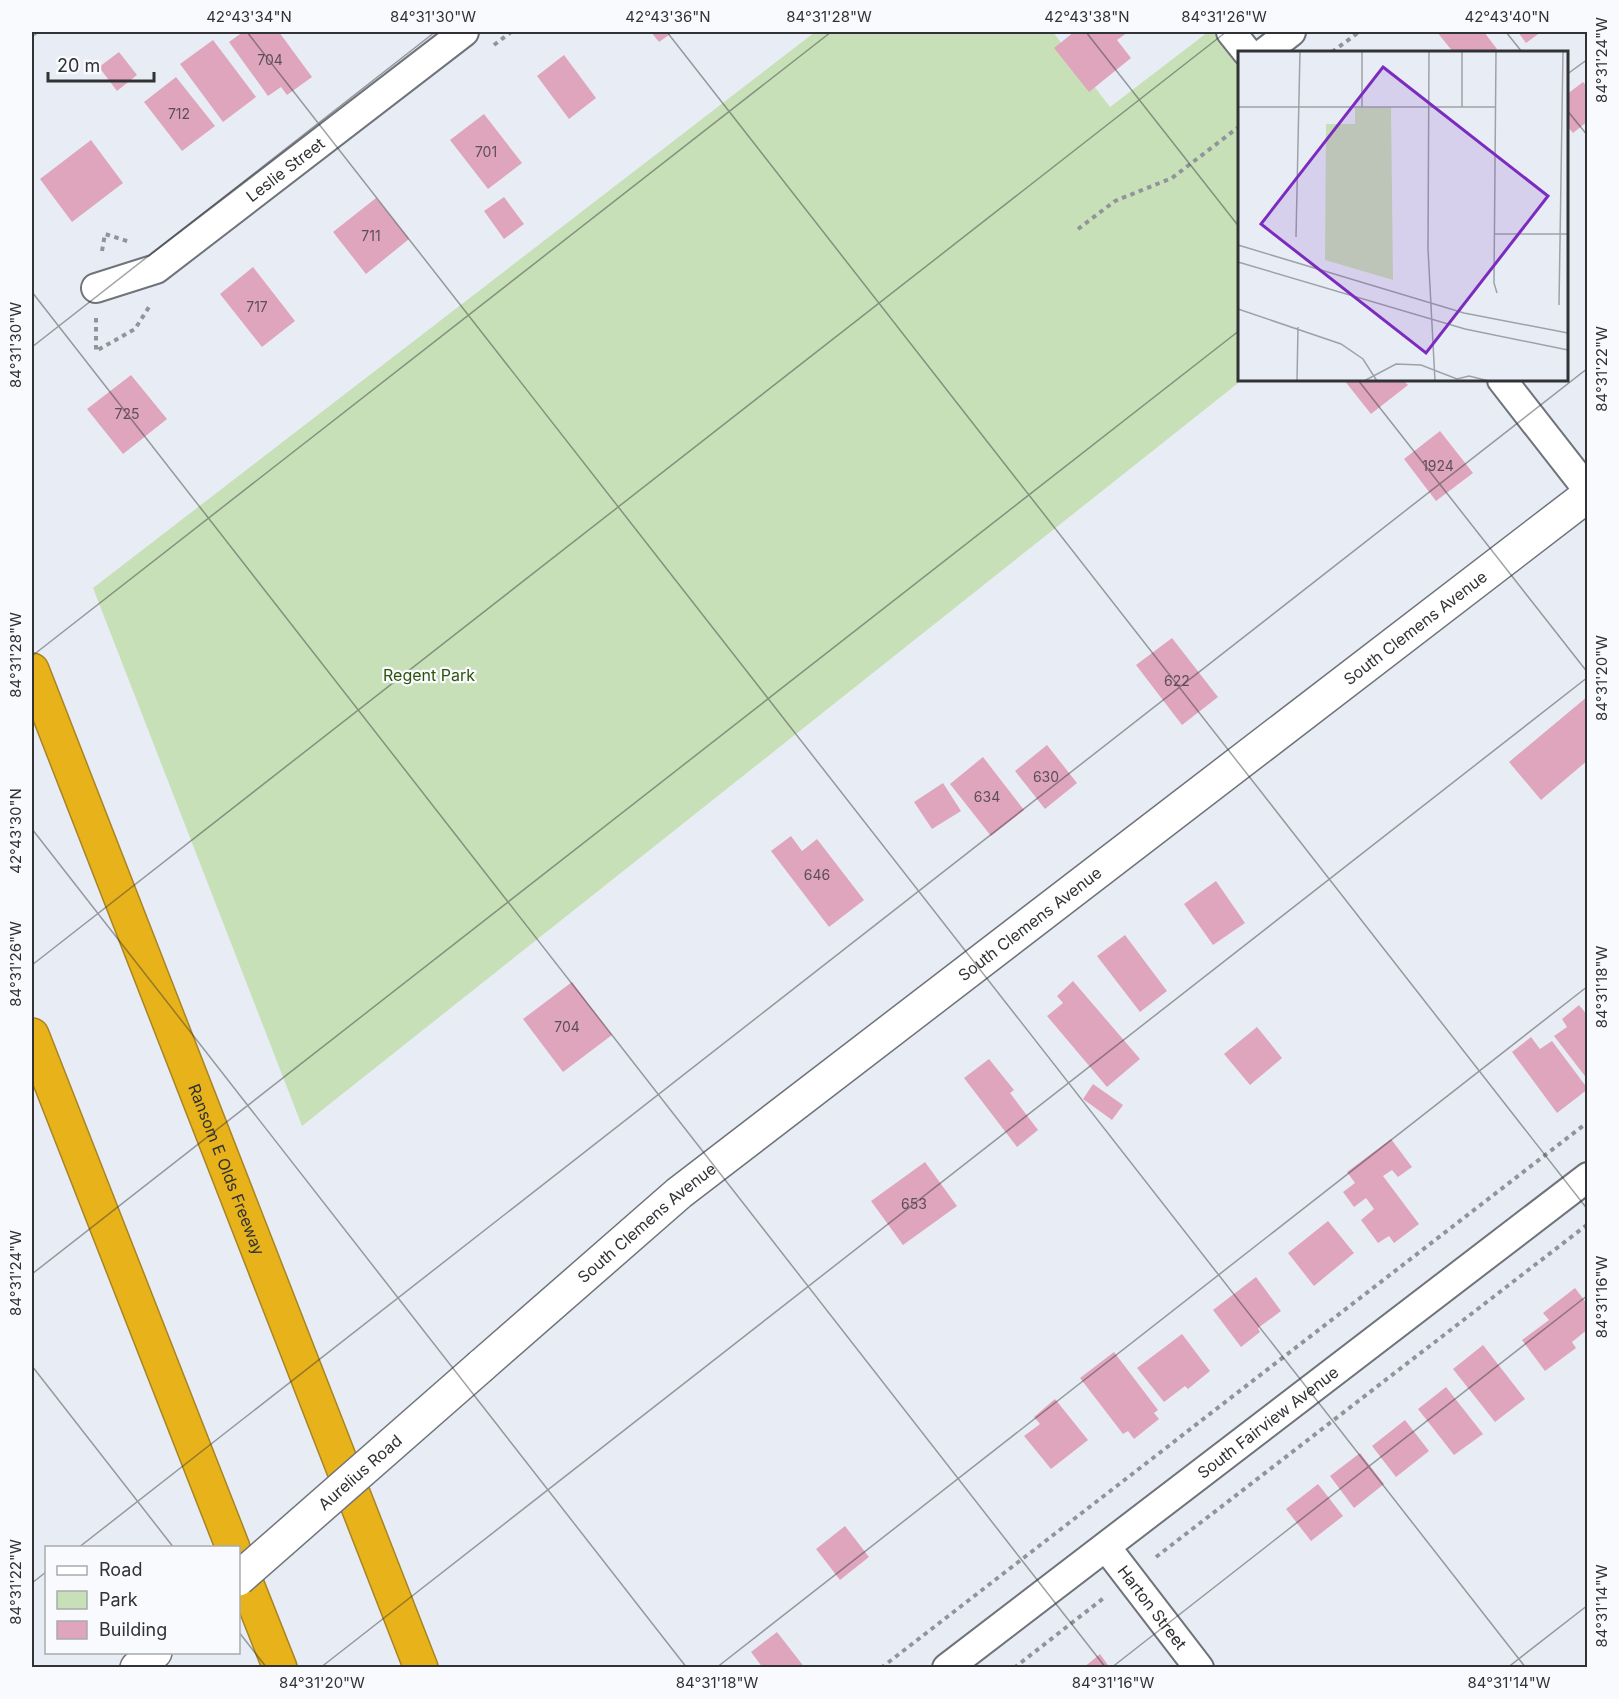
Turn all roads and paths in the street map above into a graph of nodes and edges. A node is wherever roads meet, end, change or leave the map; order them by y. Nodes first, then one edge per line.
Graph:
1 (464, 32) edge
2 (1231, 32) edge
3 (1291, 32) edge
4 (1359, 32) edge
5 (1246, 51) edge
6 (1266, 51) edge
7 (1333, 51) edge
8 (1238, 127) edge
9 (1078, 230) dead end
10 (96, 288) dead end
11 (1503, 381) edge
12 (1587, 490) edge
13 (1587, 495) edge
14 (32, 670) edge
15 (32, 1035) edge
16 (1587, 1122) edge
17 (1587, 1177) edge
18 (1587, 1224) edge
19 (481, 1366) joint
20 (232, 1546) edge
21 (1106, 1547) junction
22 (240, 1567) edge
23 (240, 1577) edge
24 (1130, 1577) junction
25 (153, 1654) edge
26 (138, 1668) edge
27 (280, 1668) edge
28 (421, 1668) edge
29 (881, 1668) edge
30 (947, 1668) edge
31 (1014, 1668) edge
32 (1199, 1668) edge

1 - 10 street, Leslie Street
2 - 5 street
3 - 6 street
4 - 7 path
8 - 9 path
11 - 12 street
13 - 19 street, South Clemens Avenue
14 - 28 highway, Ransom E Olds Freeway
15 - 20 highway
16 - 29 path
17 - 21 street, South Fairview Avenue
18 - 24 path
19 - 23 street, Aurelius Road, bridge
21 - 24 street, Harton Street
21 - 30 street, South Fairview Avenue
22 - 27 highway
24 - 31 path
24 - 32 street, Harton Street
25 - 26 street

